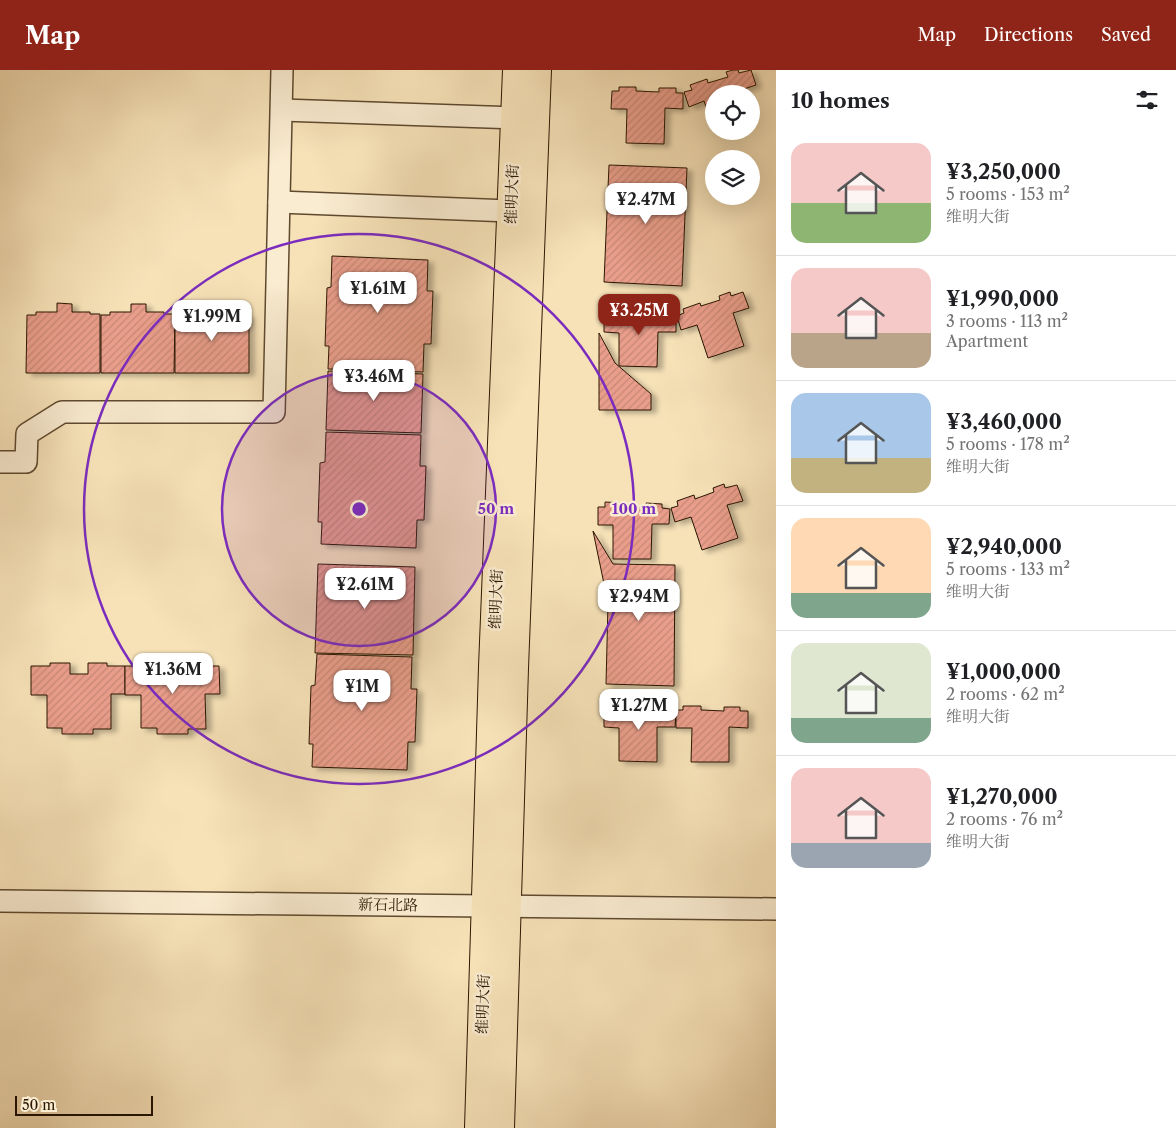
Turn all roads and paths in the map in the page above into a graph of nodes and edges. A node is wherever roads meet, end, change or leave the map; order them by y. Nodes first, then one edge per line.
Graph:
1 (282, 70) edge
2 (517, 70) edge
3 (538, 70) edge
4 (282, 110) junction
5 (515, 118) junction
6 (280, 202) junction
7 (512, 211) junction
8 (0, 462) edge
9 (0, 901) edge
10 (496, 906) junction
11 (776, 909) edge
12 (479, 1128) edge
13 (500, 1128) edge

1 - 4 street
2 - 5 main road, 维明大街
3 - 10 main road, 维明大街
4 - 5 street
4 - 6 street
5 - 7 main road, 维明大街
6 - 7 street
6 - 8 street
7 - 10 main road, 维明大街
9 - 10 street, 新石北路
10 - 11 street, 新石北路
10 - 12 main road, 维明大街
10 - 13 main road, 维明大街

